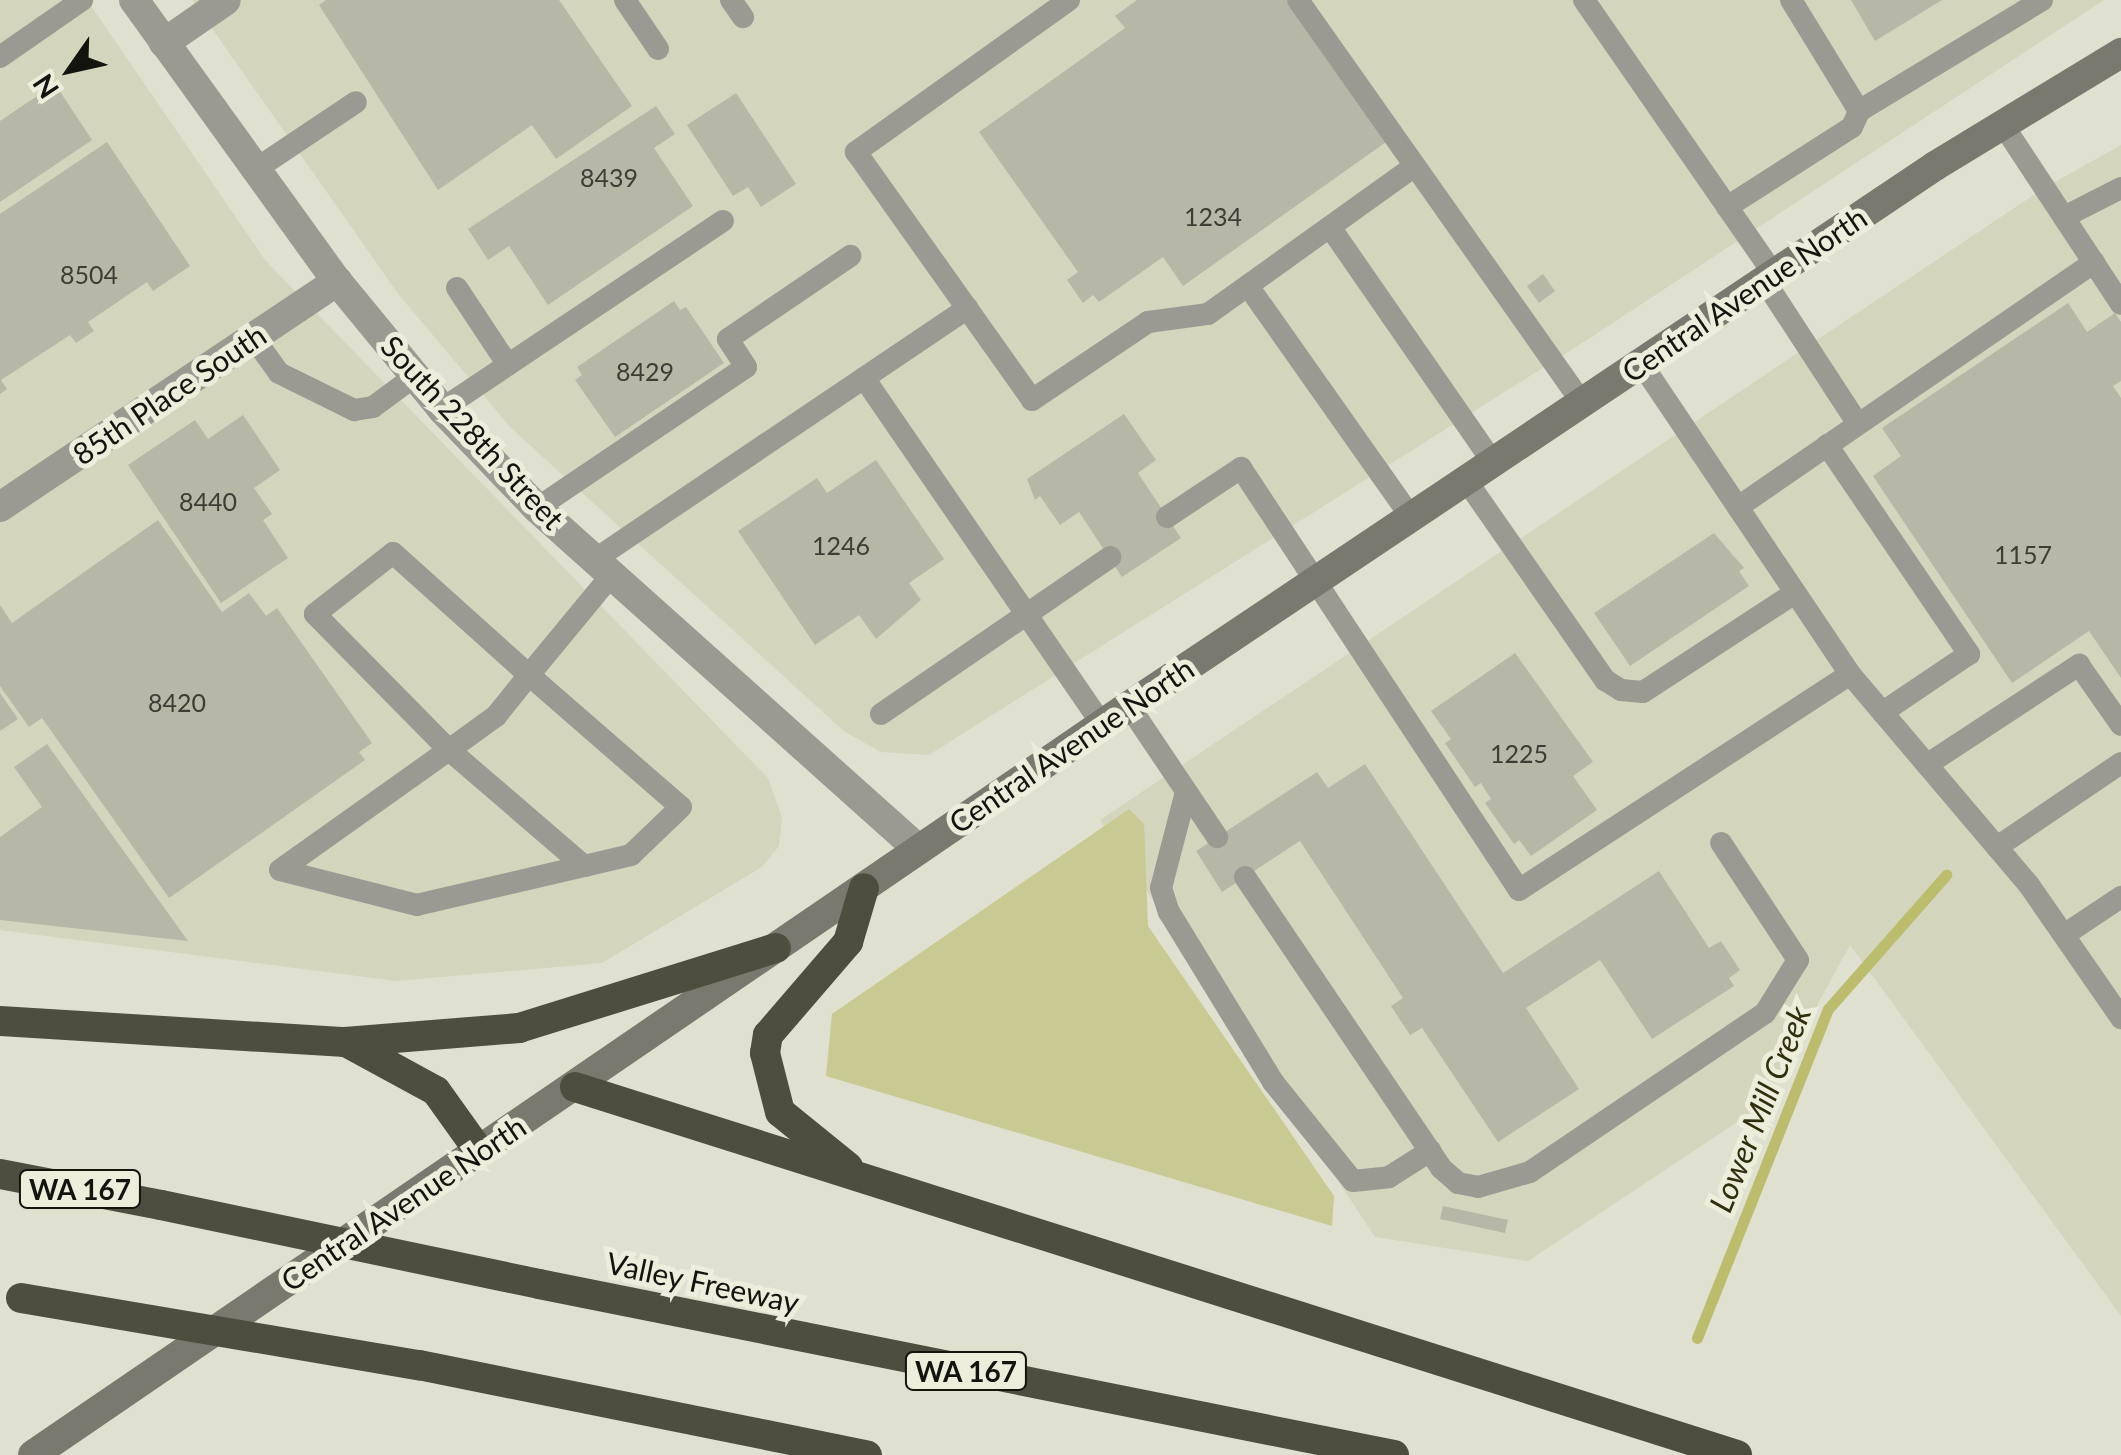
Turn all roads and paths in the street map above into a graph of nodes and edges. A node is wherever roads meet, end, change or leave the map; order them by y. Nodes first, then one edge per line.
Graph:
1 (82, 0) edge
2 (134, 0) edge
3 (226, 0) edge
4 (626, 0) edge
5 (1070, 0) edge
6 (1298, 0) edge
7 (1584, 0) edge
8 (1791, 0) edge
9 (2042, 0) edge
10 (164, 43) junction
11 (658, 49) dead end
12 (2121, 53) edge
13 (0, 57) edge
14 (356, 102) dead end
15 (1859, 111) junction
16 (2003, 125) junction
17 (1415, 166) junction
18 (256, 169) junction
19 (2121, 188) edge
20 (1727, 206) junction
21 (2064, 217) junction
22 (723, 221) dead end
23 (1330, 227) junction
24 (850, 256) dead end
25 (2106, 269) edge
26 (1769, 278) junction
27 (337, 281) junction
28 (1248, 286) junction
29 (457, 288) dead end
30 (2121, 304) edge
31 (967, 308) junction
32 (253, 337) junction
33 (1641, 363) junction
34 (508, 365) junction
35 (415, 376) junction
36 (864, 378) junction
37 (1582, 403) junction
38 (442, 409) junction
39 (1858, 424) junction
40 (1827, 445) junction
41 (1493, 462) junction
42 (1466, 480) junction
43 (0, 506) edge
44 (1738, 507) junction
45 (537, 508) junction
46 (1167, 517) dead end
47 (1411, 517) junction
48 (1110, 557) dead end
49 (605, 566) junction
50 (1316, 581) junction
51 (1796, 593) junction
52 (1026, 615) junction
53 (1850, 674) junction
54 (529, 676) junction
55 (1128, 706) junction
56 (1883, 712) junction
57 (881, 714) dead end
58 (1102, 724) junction
59 (2121, 725) edge
60 (449, 750) junction
61 (2121, 763) edge
62 (1928, 764) junction
63 (1186, 792) junction
64 (1217, 837) dead end
65 (1721, 843) dead end
66 (1997, 847) junction
67 (918, 849) junction
68 (584, 866) junction
69 (1245, 877) dead end
70 (864, 888) junction
71 (2121, 897) edge
72 (2064, 936) junction
73 (776, 948) junction
74 (2121, 1018) edge
75 (0, 1021) edge
76 (346, 1042) junction
77 (574, 1088) junction
78 (1430, 1151) junction
79 (479, 1152) junction
80 (0, 1174) edge
81 (876, 1186) junction
82 (11, 1296) edge
83 (33, 1455) edge
84 (866, 1455) edge
85 (1394, 1455) edge
86 (1737, 1455) edge

1 - 13 lane
2 - 10 street, South 228th Street
3 - 10 street
4 - 11 lane
5 - 31 lane
6 - 17 lane
7 - 20 lane
8 - 15 lane
9 - 15 lane
10 - 18 street, South 228th Street
12 - 16 main road, Central Avenue North
14 - 18 lane
15 - 20 lane
16 - 21 lane
16 - 26 main road, Central Avenue North
17 - 23 lane
17 - 37 lane
18 - 27 street, South 228th Street
19 - 21 lane
20 - 26 lane
21 - 25 lane
22 - 34 lane
23 - 28 lane
23 - 41 lane
24 - 45 lane
25 - 30 lane
25 - 39 lane
26 - 33 main road, Central Avenue North
26 - 39 lane
27 - 32 street, 85th Place South
27 - 35 street, South 228th Street
28 - 31 lane
28 - 47 lane
29 - 34 lane
31 - 36 lane
32 - 35 lane
32 - 43 street, 85th Place South
33 - 37 main road, Central Avenue North
33 - 44 lane
34 - 38 lane
35 - 38 street, South 228th Street
36 - 49 lane
36 - 52 lane
37 - 41 main road, Central Avenue North
38 - 45 street, South 228th Street
39 - 40 lane
40 - 44 lane
40 - 56 lane
41 - 42 main road, Central Avenue North
42 - 47 main road, Central Avenue North
42 - 51 lane
44 - 51 lane
45 - 49 street, South 228th Street
46 - 50 lane
47 - 50 main road, Central Avenue North
48 - 52 lane
49 - 54 lane
49 - 67 street, South 228th Street
50 - 53 lane
50 - 55 main road, Central Avenue North
51 - 53 lane
52 - 57 lane
52 - 58 lane
53 - 56 lane
54 - 60 lane
54 - 60 lane
54 - 68 lane
55 - 58 main road, Central Avenue North
55 - 63 lane
56 - 62 lane
58 - 67 main road, Central Avenue North
59 - 62 lane
60 - 68 lane
60 - 68 lane
61 - 66 lane
62 - 66 lane
63 - 64 lane
63 - 78 lane
65 - 78 lane
66 - 72 lane
67 - 70 main road, Central Avenue North
69 - 78 lane
70 - 73 main road, Central Avenue North
70 - 81 highway
71 - 72 lane
72 - 74 lane
73 - 76 highway
73 - 77 main road, Central Avenue North
75 - 76 highway
76 - 79 highway
77 - 79 main road, Central Avenue North
77 - 81 highway
79 - 83 main road, Central Avenue North
80 - 85 highway, Valley Freeway / WA 167, bridge
81 - 86 highway
82 - 84 highway, bridge

